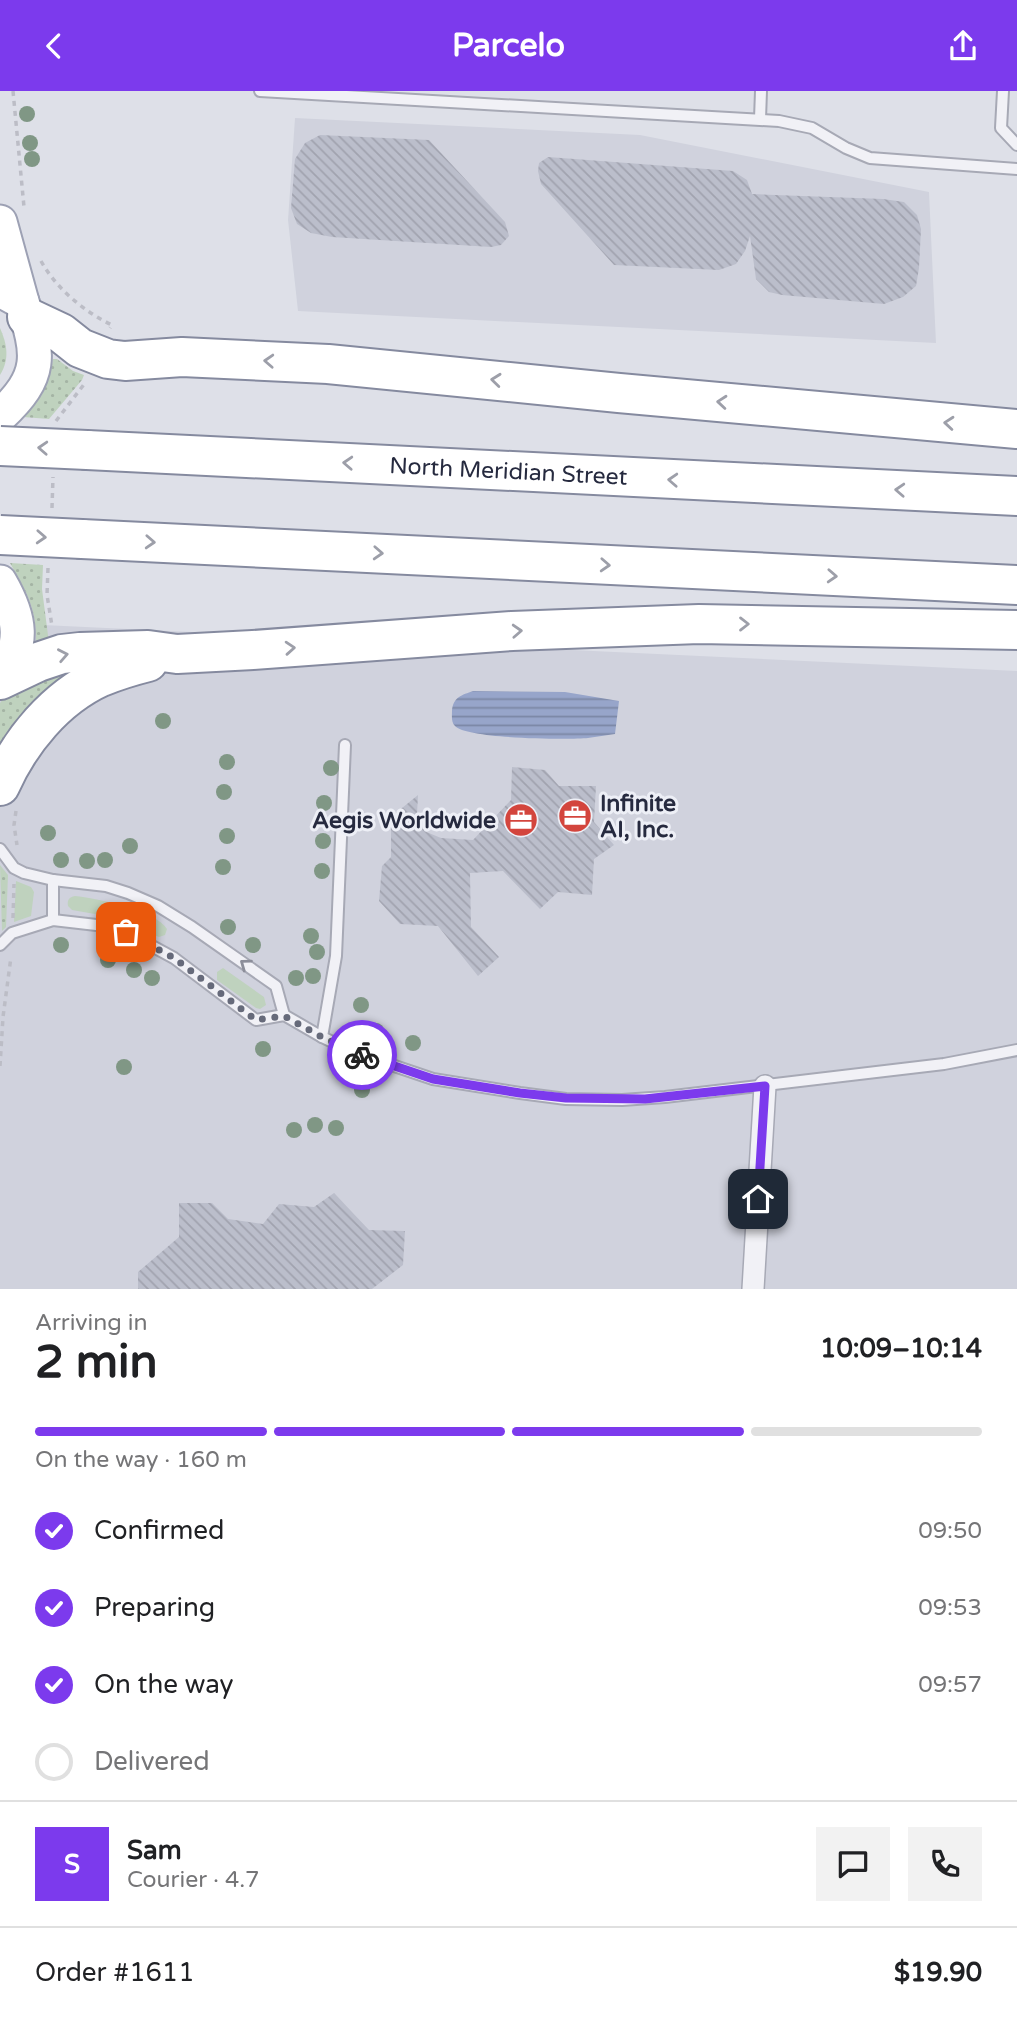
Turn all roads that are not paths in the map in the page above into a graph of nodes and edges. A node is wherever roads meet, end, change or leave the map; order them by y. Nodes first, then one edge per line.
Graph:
1 (260, 91) edge
2 (761, 91) edge
3 (1003, 91) edge
4 (458, 97) edge
5 (760, 119) junction
6 (1017, 145) edge
7 (1017, 169) edge
8 (12, 217) edge
9 (16, 303) edge
10 (0, 416) edge
11 (1017, 429) edge
12 (0, 446) edge
13 (1017, 496) edge
14 (0, 535) edge
15 (0, 582) edge
16 (1017, 585) edge
17 (1017, 630) edge
18 (177, 654) junction
19 (0, 680) edge
20 (345, 745) dead end
21 (0, 786) edge
22 (0, 849) edge
23 (52, 880) junction
24 (53, 920) junction
25 (0, 944) edge
26 (284, 1016) junction
27 (322, 1037) junction
28 (1017, 1050) edge
29 (765, 1086) junction
30 (753, 1289) edge

1 - 4 lane
2 - 5 lane
3 - 6 lane
4 - 5 lane
5 - 7 lane
8 - 9 main road
9 - 10 main road
11 -> 9 highway
13 -> 12 highway, North Meridian Street, bridge
14 -> 16 highway, bridge
15 - 19 main road
18 -> 17 highway
19 -> 18 highway
18 - 21 highway
20 - 27 lane
22 - 23 lane
23 - 24 lane
26 -> 23 lane
24 - 25 lane
24 - 26 lane
26 - 27 lane
27 - 29 lane
28 - 29 lane
29 - 30 street

